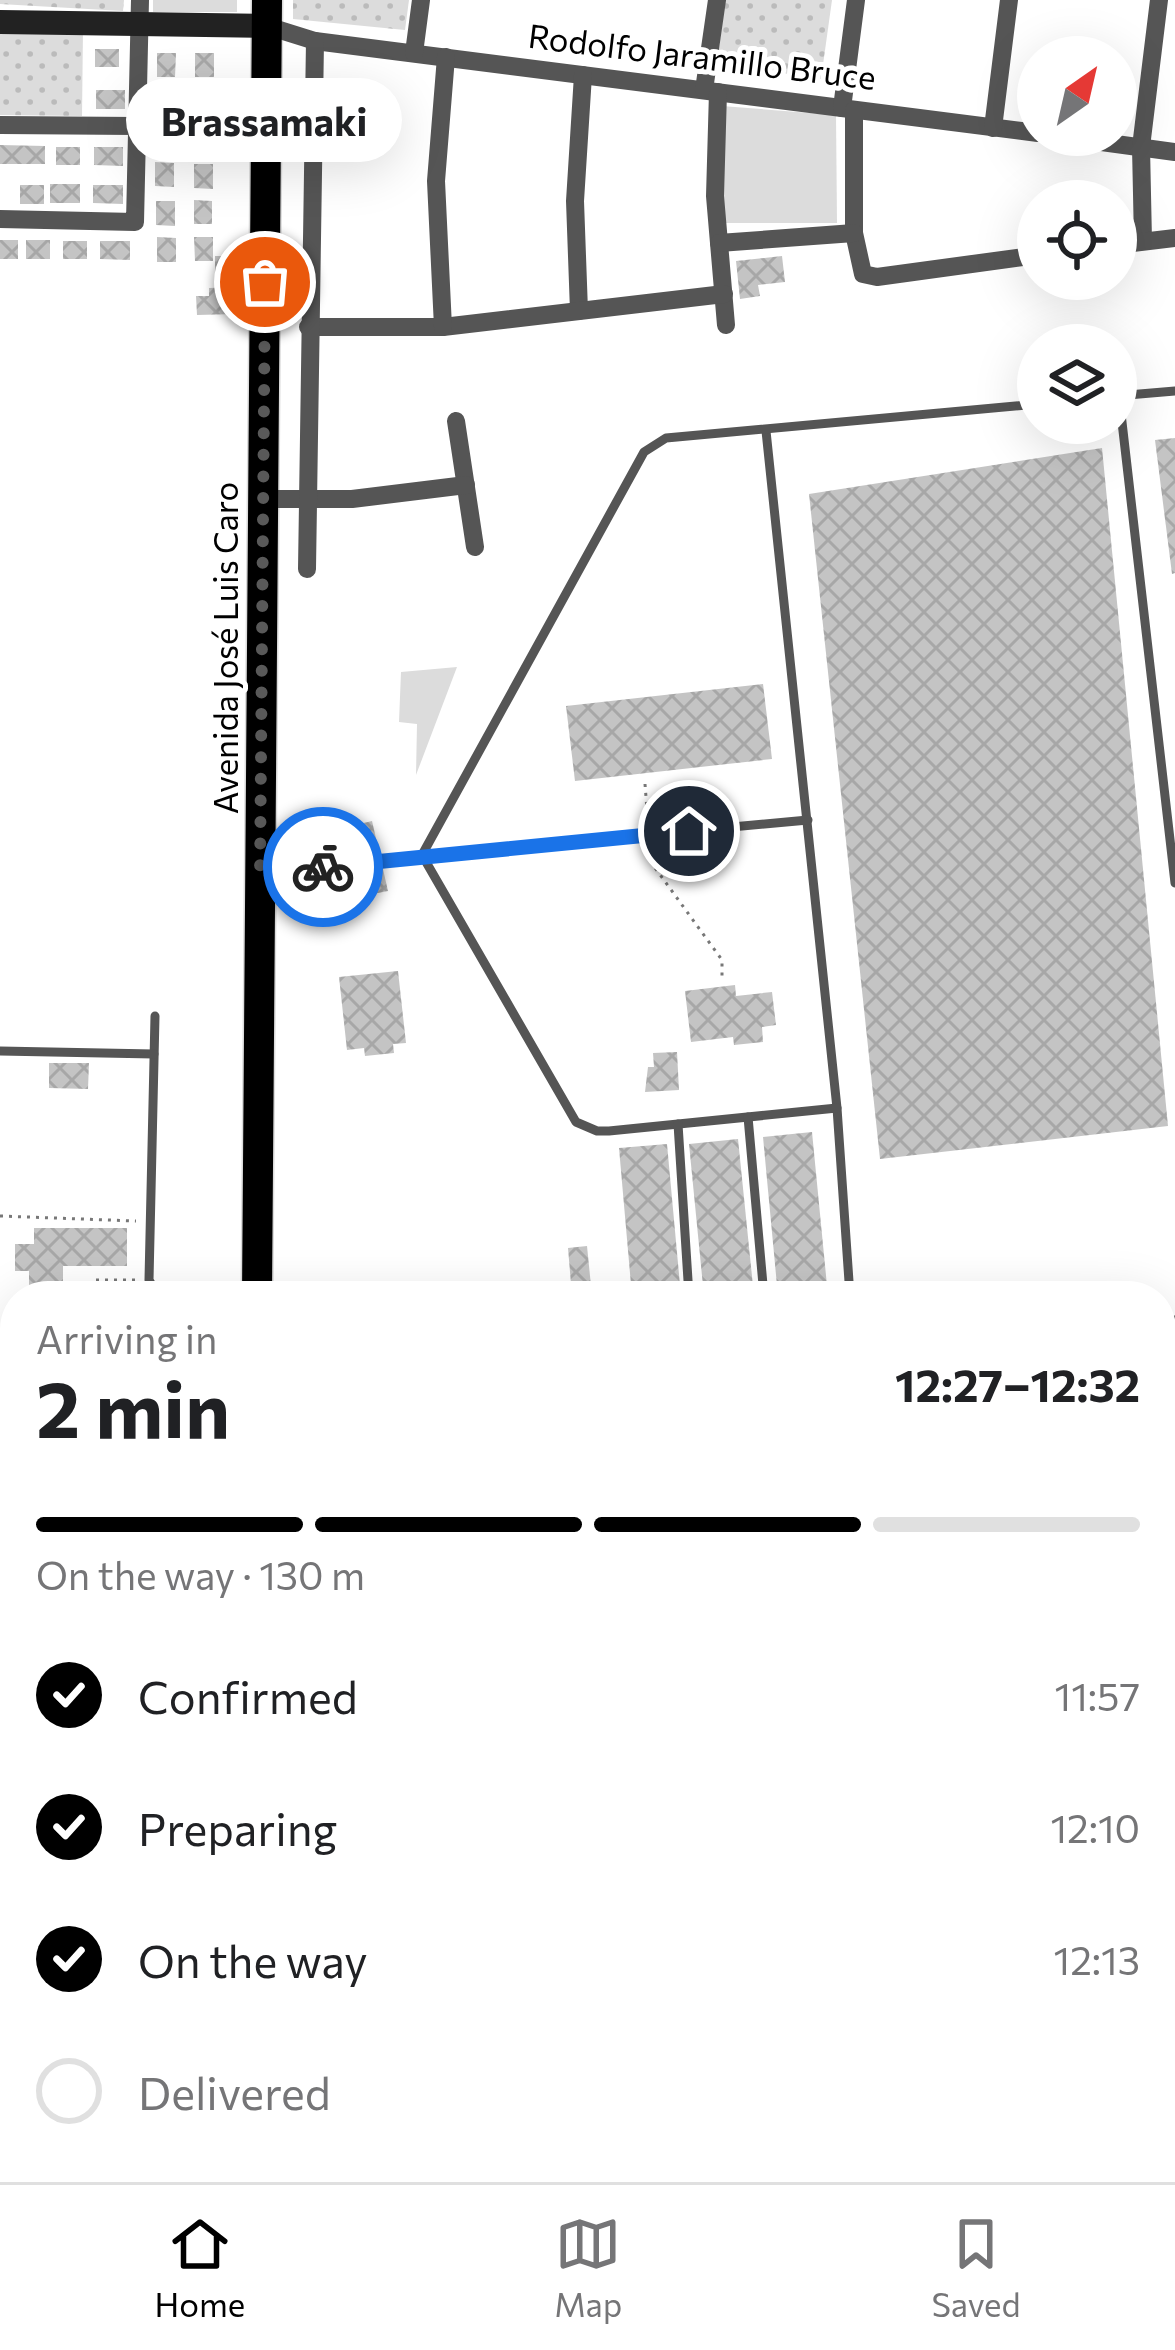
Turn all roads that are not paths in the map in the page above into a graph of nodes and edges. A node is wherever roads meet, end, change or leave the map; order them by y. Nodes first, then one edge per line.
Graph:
1 (421, 0) edge
2 (717, 0) edge
3 (856, 0) edge
4 (1009, 0) edge
5 (1159, 0) edge
6 (140, 11) edge
7 (267, 13) edge
8 (0, 22) edge
9 (315, 41) junction
10 (414, 53) junction
11 (446, 57) junction
12 (583, 75) junction
13 (711, 91) junction
14 (848, 109) junction
15 (0, 124) edge
16 (137, 126) junction
17 (993, 128) junction
18 (1017, 131) edge
19 (1137, 146) edge
20 (1141, 147) junction
21 (1175, 152) edge
22 (0, 219) edge
23 (854, 233) junction
24 (1175, 238) edge
25 (1143, 241) junction
26 (1137, 242) edge
27 (719, 243) junction
28 (1017, 258) edge
29 (724, 295) junction
30 (579, 311) junction
31 (726, 325) dead end
32 (308, 327) junction
33 (443, 327) junction
34 (1175, 391) edge
35 (1137, 394) edge
36 (1017, 406) edge
37 (456, 421) dead end
38 (766, 431) junction
39 (1124, 444) edge
40 (466, 485) junction
41 (263, 499) junction
42 (307, 499) junction
43 (475, 547) dead end
44 (307, 569) dead end
45 (1169, 780) edge
46 (808, 820) junction
47 (422, 855) junction
48 (260, 877) junction
49 (1175, 883) edge
50 (155, 1016) dead end
51 (0, 1051) edge
52 (154, 1054) junction
53 (837, 1108) junction
54 (748, 1117) junction
55 (678, 1124) junction
56 (150, 1281) edge
57 (257, 1281) edge
58 (688, 1281) edge
59 (763, 1281) edge
60 (849, 1281) edge

1 - 10 street
2 - 13 street
3 - 14 street
4 - 17 street
5 - 20 street
6 - 7 street, Rodolfo Jaramillo Bruce
6 - 8 street, Rodolfo Jaramillo Bruce
6 - 16 street
7 - 9 street, Rodolfo Jaramillo Bruce
7 - 41 main road, Avenida José Luis Caro
9 - 10 street, Rodolfo Jaramillo Bruce
9 - 32 street
10 - 11 street, Rodolfo Jaramillo Bruce
11 - 12 street, Rodolfo Jaramillo Bruce
11 - 33 street
12 - 13 street, Rodolfo Jaramillo Bruce
12 - 30 street
13 - 14 street, Rodolfo Jaramillo Bruce
13 - 27 street
14 - 17 street, Rodolfo Jaramillo Bruce
14 - 23 street
15 - 16 street
16 - 22 street
17 - 18 street, Rodolfo Jaramillo Bruce
19 - 20 street
20 - 21 street
20 - 25 street
23 - 27 street
23 - 28 street
24 - 25 street
25 - 26 street
27 - 29 street
29 - 30 street
29 - 31 street
30 - 33 street
32 - 33 street
32 - 42 street
34 - 35 lane
36 - 38 lane
37 - 40 street
38 - 46 lane
38 - 47 lane
39 - 45 lane
40 - 42 street
40 - 43 street
41 - 42 street
41 - 48 main road, Avenida José Luis Caro
42 - 44 street
45 - 49 lane
46 - 47 lane
46 - 53 lane
47 - 48 lane
47 - 55 lane
48 - 57 main road, Avenida José Luis Caro
50 - 52 lane
51 - 52 lane
52 - 56 lane
53 - 54 lane
53 - 60 lane
54 - 55 lane
54 - 59 lane
55 - 58 lane

